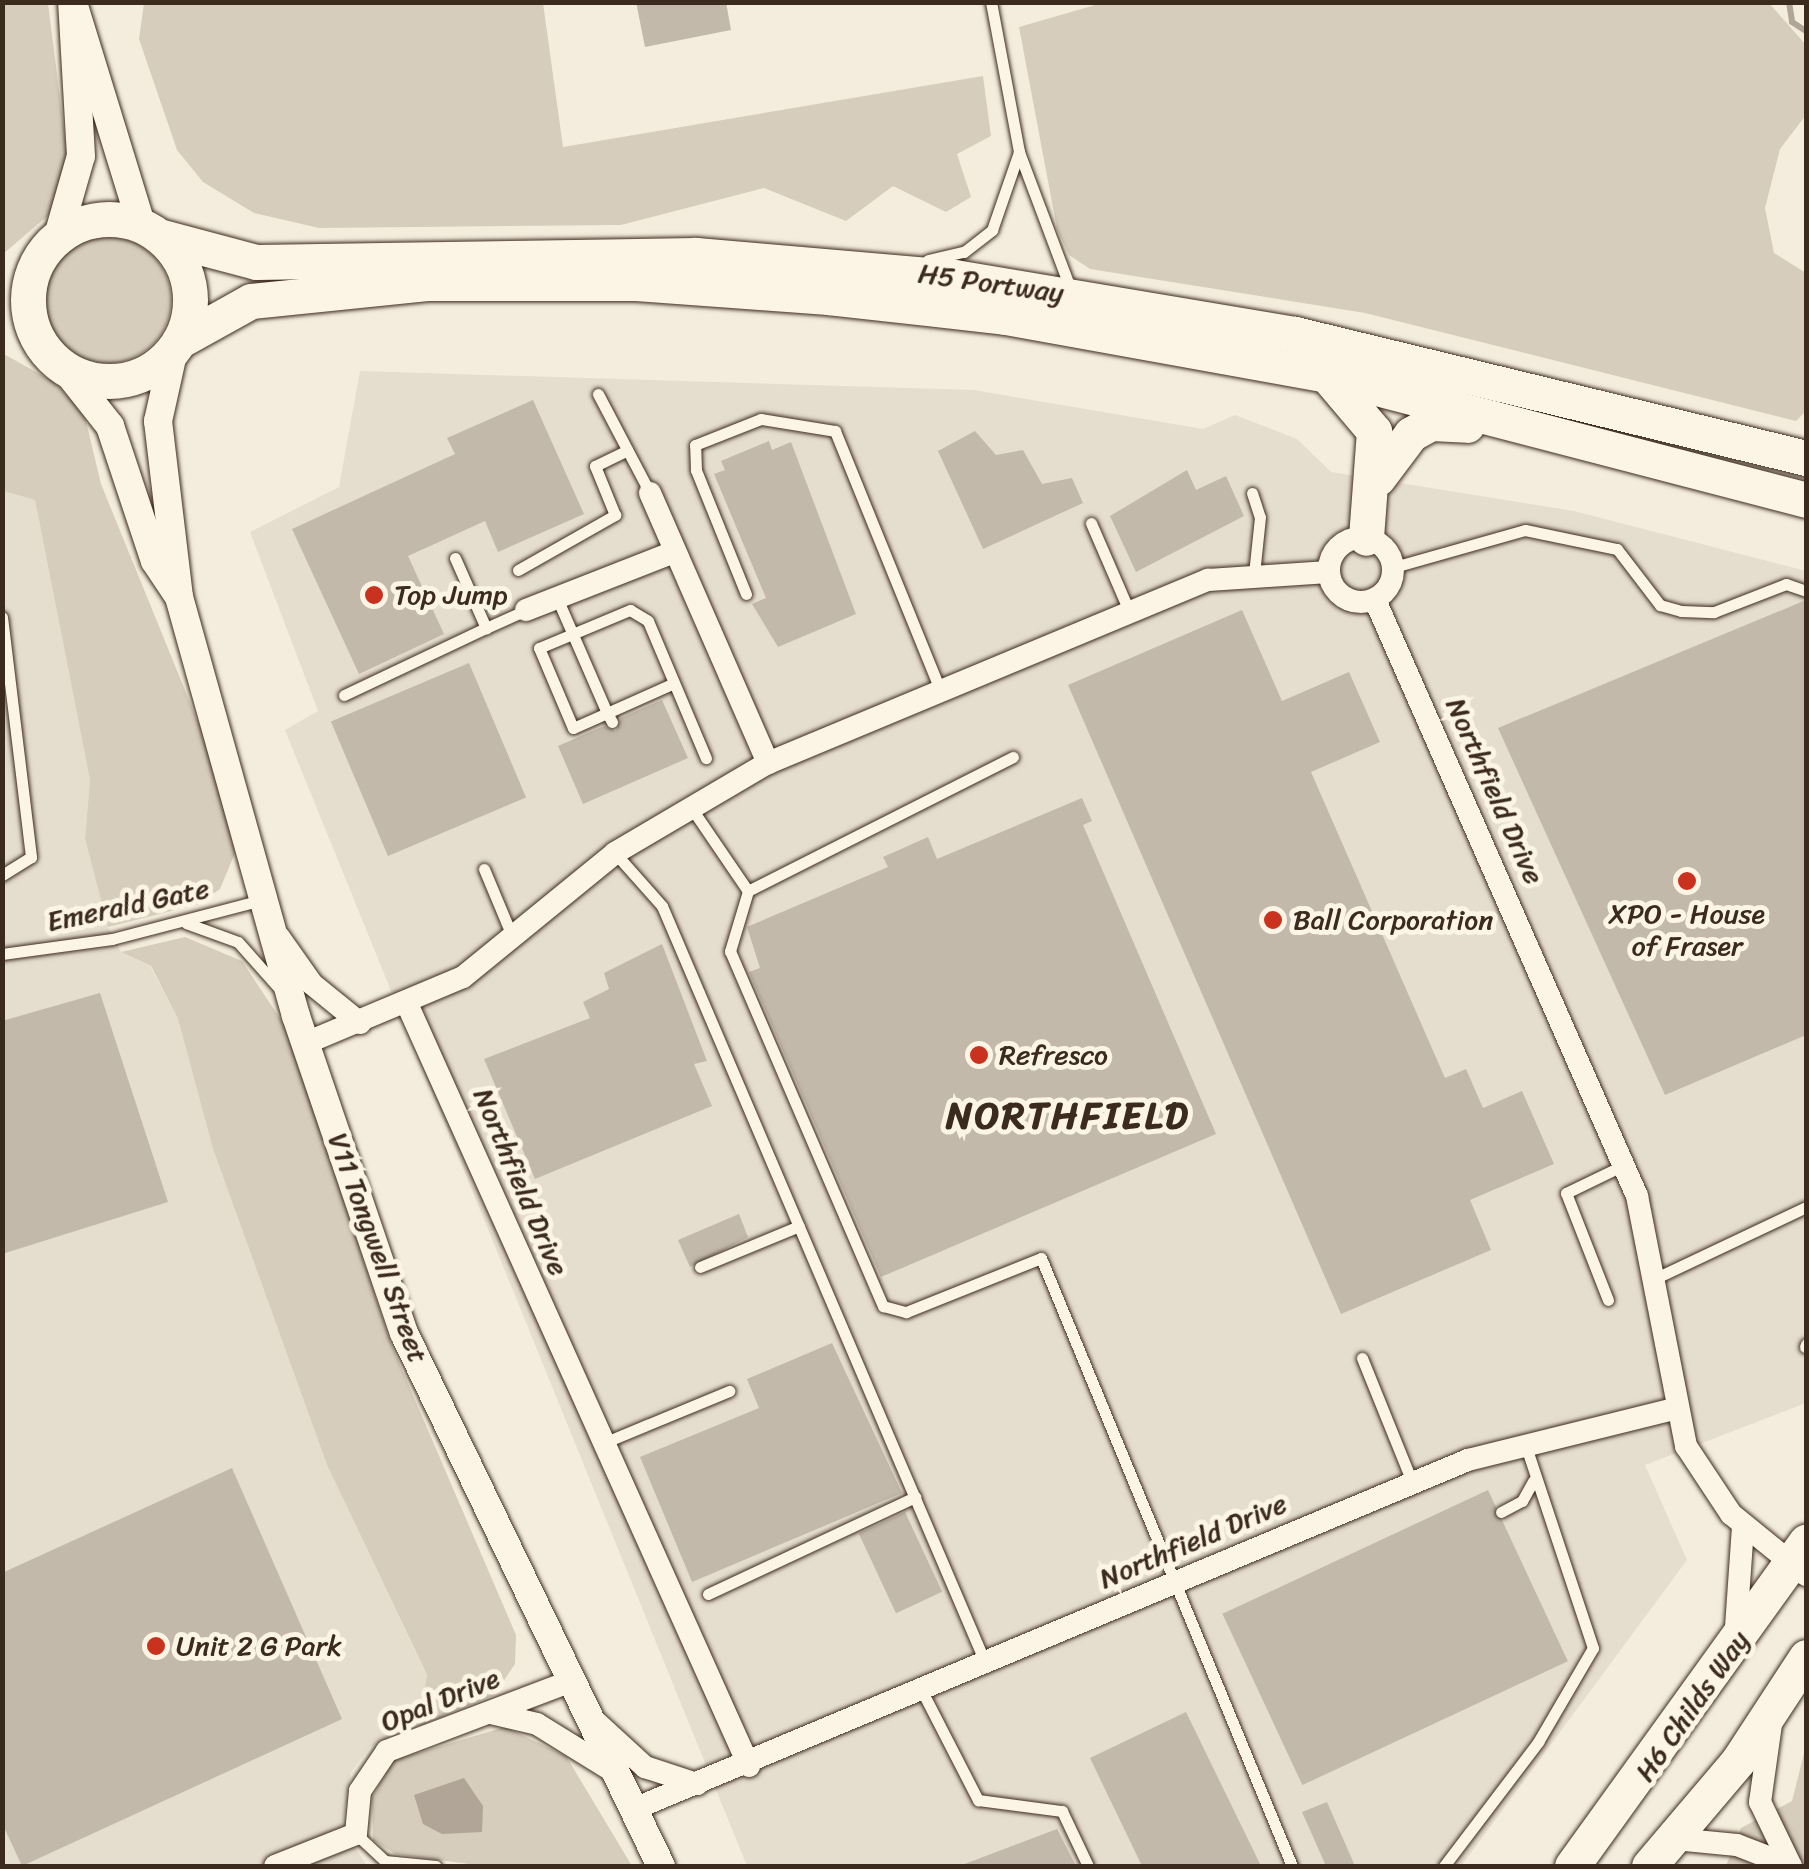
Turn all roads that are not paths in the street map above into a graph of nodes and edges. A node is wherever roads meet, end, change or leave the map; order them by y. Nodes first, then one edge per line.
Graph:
1 (991, 2) edge
2 (72, 3) edge
3 (1019, 152) junction
4 (152, 231) junction
5 (50, 244) junction
6 (876, 268) junction
7 (2, 274) edge
8 (1073, 294) junction
9 (2, 328) edge
10 (177, 345) junction
11 (55, 360) junction
12 (1323, 374) junction
13 (598, 394) dead end
14 (1530, 432) junction
15 (626, 450) junction
16 (1806, 458) edge
17 (1378, 478) junction
18 (650, 493) joint
19 (1252, 493) dead end
20 (1806, 500) edge
21 (1091, 522) dead end
22 (1366, 538) junction
23 (674, 552) junction
24 (455, 558) dead end
25 (1394, 567) junction
26 (518, 570) dead end
27 (1329, 572) junction
28 (1254, 574) junction
29 (1806, 591) edge
30 (746, 594) dead end
31 (179, 597) junction
32 (557, 598) junction
33 (1375, 600) junction
34 (526, 610) joint
35 (1130, 612) junction
36 (2, 618) edge
37 (486, 628) junction
38 (573, 634) junction
39 (674, 683) junction
40 (941, 692) junction
41 (344, 694) dead end
42 (609, 718) junction
43 (1013, 757) dead end
44 (706, 758) dead end
45 (768, 763) junction
46 (690, 806) junction
47 (615, 853) junction
48 (484, 869) dead end
49 (2, 875) edge
50 (748, 891) junction
51 (264, 909) junction
52 (178, 923) junction
53 (512, 936) junction
54 (2, 954) edge
55 (408, 1006) junction
56 (296, 1016) junction
57 (360, 1023) junction
58 (306, 1043) junction
59 (1624, 1164) junction
60 (1806, 1208) edge
61 (799, 1226) junction
62 (700, 1267) dead end
63 (1656, 1278) junction
64 (1608, 1300) dead end
65 (1362, 1358) dead end
66 (729, 1392) dead end
67 (1674, 1409) junction
68 (601, 1444) junction
69 (1525, 1444) junction
70 (1534, 1476) junction
71 (1412, 1482) junction
72 (914, 1497) junction
73 (1501, 1512) dead end
74 (1743, 1526) junction
75 (1802, 1560) edge
76 (1176, 1580) junction
77 (708, 1594) dead end
78 (1806, 1657) edge
79 (986, 1662) junction
80 (570, 1680) junction
81 (922, 1691) junction
82 (1702, 1692) junction
83 (1775, 1708) junction
84 (585, 1712) junction
85 (484, 1713) junction
86 (750, 1766) junction
87 (616, 1773) junction
88 (697, 1784) junction
89 (634, 1809) junction
90 (356, 1834) junction
91 (1675, 1839) junction
92 (275, 1866) edge
93 (436, 1866) edge
94 (662, 1866) edge
95 (1088, 1866) edge
96 (1292, 1866) edge
97 (1444, 1866) edge
98 (1572, 1866) edge
99 (1650, 1866) edge

1 - 3 lane
2 - 4 street
2 - 5 street
3 - 6 lane
3 - 8 lane
4 - 5 main road
4 - 6 main road, H5 Portway
4 - 10 main road
5 - 7 main road
5 - 11 main road
6 - 8 main road, H5 Portway
8 - 16 main road, H5 Portway
9 - 11 main road
10 - 11 main road
10 - 12 main road, H5 Portway
10 - 31 street, V11 Tongwell Street
11 - 31 street, V11 Tongwell Street
12 - 14 main road, H5 Portway
12 - 17 main road
13 - 15 lane
14 - 17 main road
14 - 20 main road, H5 Portway
15 - 18 lane
15 - 26 lane
17 - 22 main road
18 - 23 street
19 - 28 lane
21 - 35 lane
22 - 25 street
22 - 27 street
23 - 32 street
23 - 45 street
24 - 37 lane
25 - 29 lane
25 - 33 street
27 - 28 street
27 - 33 street
28 - 35 street
30 - 40 lane
31 - 51 street, V11 Tongwell Street
32 - 34 street
32 - 38 lane
33 - 59 street, Northfield Drive
34 - 37 lane
35 - 40 street
36 - 49 lane
37 - 41 lane
38 - 39 lane
38 - 42 lane
38 - 42 lane
39 - 42 lane
39 - 44 lane
40 - 45 street
43 - 50 lane
45 - 46 street
46 - 47 street
46 - 50 lane
47 - 53 street
47 - 61 lane
48 - 53 lane
50 - 76 lane
51 - 52 lane, Emerald Gate
51 - 56 street, V11 Tongwell Street
51 - 57 street
52 - 54 lane, Emerald Gate
52 - 56 lane
53 - 55 street
55 - 57 street
55 - 68 street, Northfield Drive
56 - 58 street, V11 Tongwell Street
57 - 58 street
58 - 80 street, V11 Tongwell Street
59 - 63 street, Northfield Drive
59 - 64 lane
60 - 63 lane
61 - 62 lane
61 - 72 lane
63 - 67 street, Northfield Drive
65 - 71 lane
66 - 68 lane
67 - 69 street, Northfield Drive
67 - 74 street, Northfield Drive
68 - 86 street, Northfield Drive
69 - 70 lane
69 - 71 street, Northfield Drive
70 - 73 lane
70 - 97 lane
71 - 76 street, Northfield Drive
72 - 77 lane
72 - 79 lane
74 - 75 street, Northfield Drive
74 - 82 street
75 - 82 main road, H6 Childs Way
76 - 79 street, Northfield Drive
76 - 96 lane
78 - 83 main road
79 - 81 street, Northfield Drive
80 - 84 street, V11 Tongwell Street
80 - 85 street, Opal Drive
81 - 86 street, Northfield Drive
81 - 95 lane
82 - 98 main road, H6 Childs Way
83 - 91 main road
83 - 91 street
84 - 87 street, V11 Tongwell Street
84 - 88 street
85 - 87 street
85 - 90 street, Opal Drive
86 - 88 street, Northfield Drive
87 - 89 street, V11 Tongwell Street
88 - 89 street, Northfield Drive
89 - 94 street, V11 Tongwell Street
90 - 92 street
90 - 93 lane
91 - 99 main road

